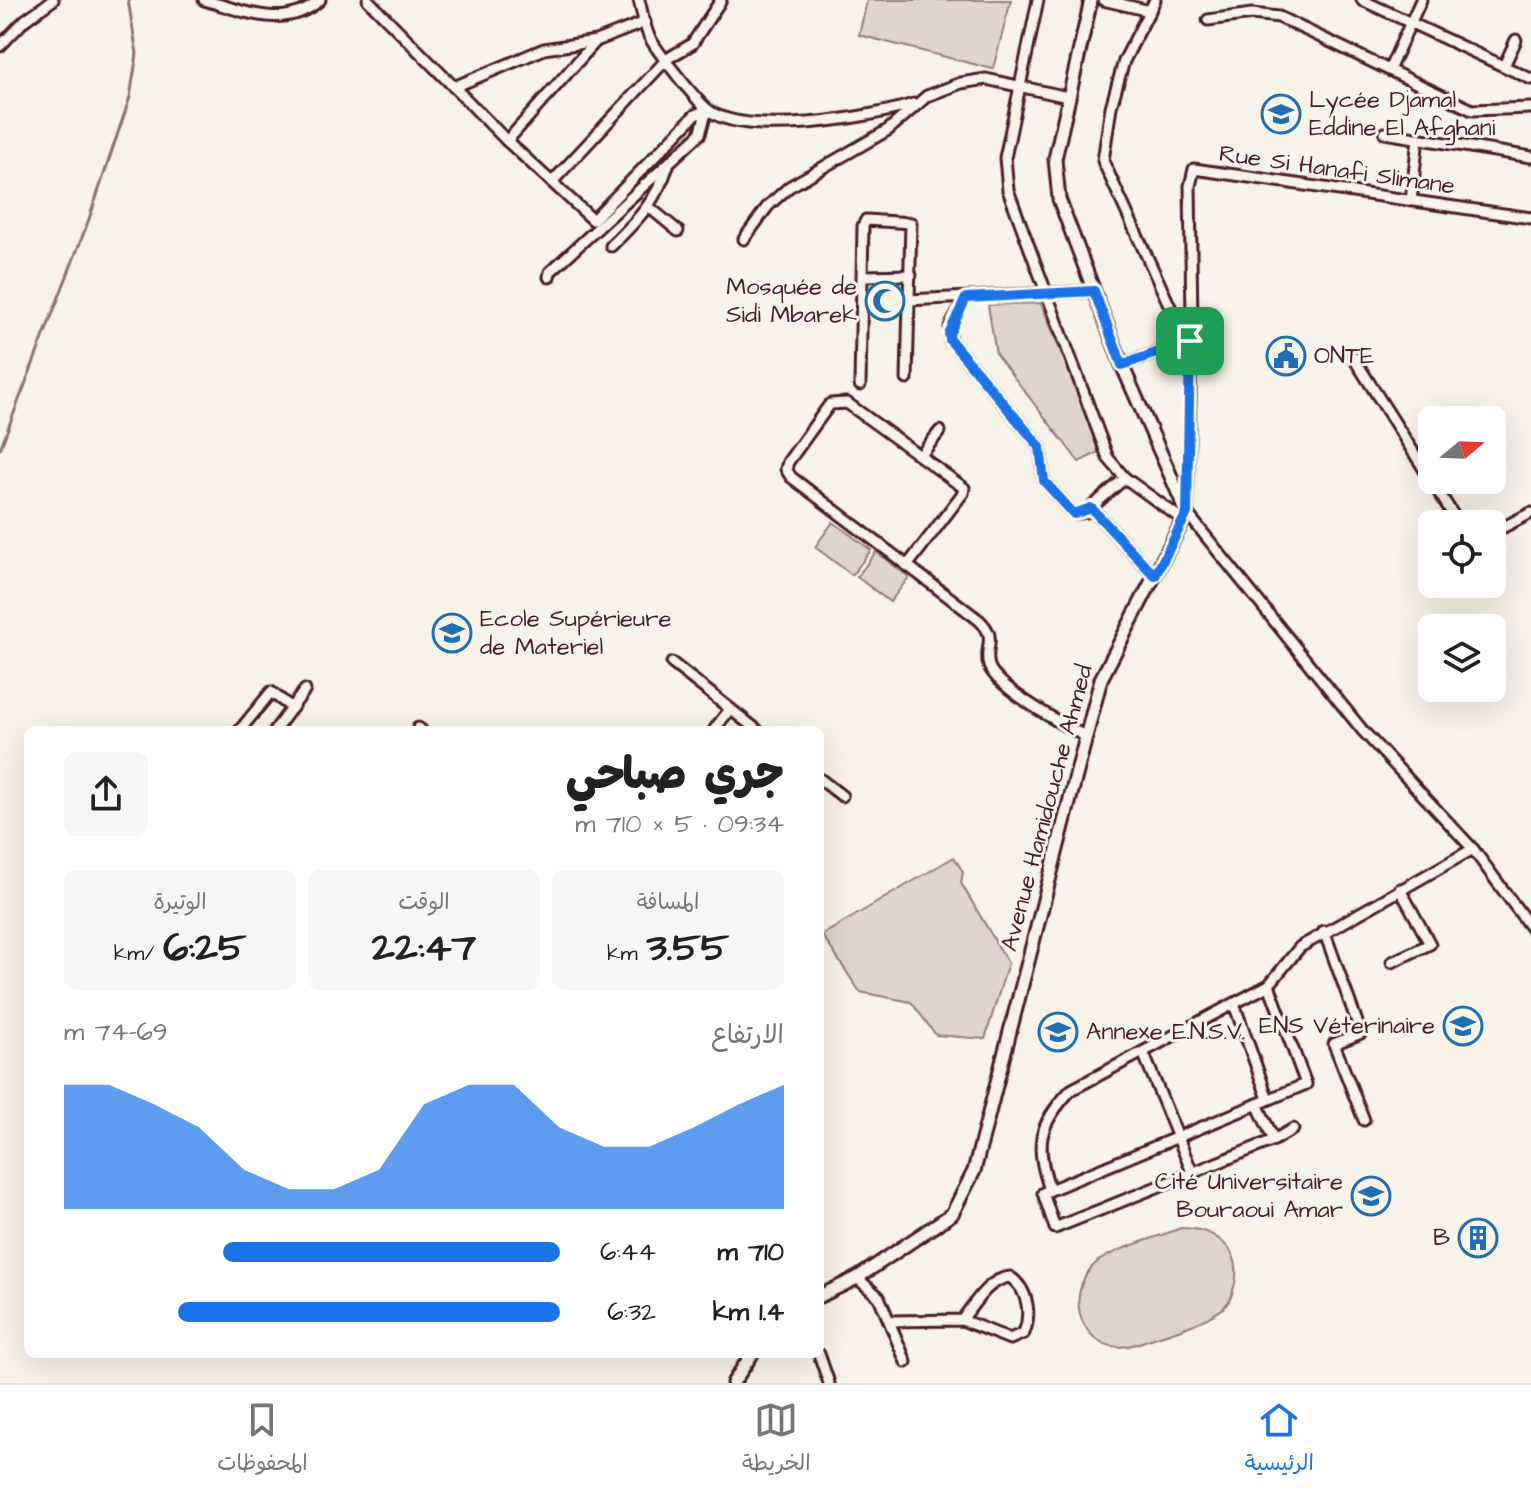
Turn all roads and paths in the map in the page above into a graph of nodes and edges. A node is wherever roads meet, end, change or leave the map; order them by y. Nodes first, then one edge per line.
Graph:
1 (53, 0) edge
2 (204, 0) edge
3 (320, 0) edge
4 (368, 0) edge
5 (639, 0) edge
6 (721, 0) edge
7 (1038, 0) edge
8 (1091, 0) edge
9 (1103, 0) edge
10 (1155, 0) edge
11 (1362, 0) edge
12 (1421, 0) edge
13 (224, 3) edge
14 (1150, 11) junction
15 (1208, 20) dead end
16 (645, 22) junction
17 (1410, 25) junction
18 (1516, 40) dead end
19 (596, 41) junction
20 (0, 46) edge
21 (667, 59) junction
22 (1504, 66) junction
23 (1389, 70) junction
24 (1531, 79) edge
25 (1017, 85) junction
26 (454, 87) junction
27 (1068, 97) junction
28 (920, 101) junction
29 (1531, 108) edge
30 (707, 110) junction
31 (1385, 133) dead end
32 (1418, 138) junction
33 (507, 141) junction
34 (1531, 157) edge
35 (669, 163) junction
36 (552, 182) junction
37 (1411, 201) junction
38 (649, 207) junction
39 (1531, 218) edge
40 (678, 231) dead end
41 (744, 239) dead end
42 (611, 246) dead end
43 (911, 275) junction
44 (863, 276) junction
45 (549, 277) dead end
46 (1094, 291) junction
47 (1046, 294) junction
48 (966, 298) junction
49 (908, 300) junction
50 (1190, 341) junction
51 (1353, 357) dead end
52 (1122, 365) junction
53 (907, 379) dead end
54 (860, 385) dead end
55 (940, 431) dead end
56 (921, 455) junction
57 (1125, 478) junction
58 (1091, 508) junction
59 (1450, 510) edge
60 (1531, 513) edge
61 (1185, 516) junction
62 (1506, 526) edge
63 (907, 566) junction
64 (1155, 576) junction
65 (672, 663) dead end
66 (305, 690) dead end
67 (292, 708) junction
68 (730, 709) junction
69 (243, 726) edge
70 (278, 726) edge
71 (717, 726) edge
72 (752, 726) edge
73 (1085, 736) junction
74 (824, 782) edge
75 (842, 796) dead end
76 (1473, 849) junction
77 (1400, 889) junction
78 (1531, 928) edge
79 (1324, 931) junction
80 (1392, 962) dead end
81 (1269, 985) junction
82 (1234, 1004) junction
83 (1143, 1052) junction
84 (1268, 1099) junction
85 (1257, 1104) junction
86 (1364, 1120) dead end
87 (1293, 1129) dead end
88 (1177, 1137) junction
89 (1274, 1140) junction
90 (1192, 1172) junction
91 (1050, 1190) junction
92 (857, 1278) junction
93 (824, 1294) edge
94 (962, 1320) junction
95 (890, 1321) junction
96 (749, 1358) edge
97 (820, 1358) edge
98 (906, 1362) dead end
99 (733, 1383) edge
100 (829, 1383) edge

1 - 20 street
2 - 13 street
3 - 13 street
4 - 26 street
5 - 16 street
6 - 21 street
7 - 25 street
8 - 27 main road
9 - 14 street
10 - 14 street
11 - 17 street
12 - 17 street
14 - 50 street
15 - 23 street
16 - 19 street
16 - 21 street
17 - 22 street
17 - 23 street
18 - 22 street
19 - 26 street
19 - 33 street
21 - 30 street
21 - 36 street
22 - 24 street
23 - 29 street
25 - 27 street
25 - 28 street
25 - 47 street
26 - 33 street
27 - 46 main road
28 - 30 street
28 - 41 street
30 - 35 street
30 - 36 street
31 - 32 street
32 - 34 street
32 - 37 street
33 - 36 street
35 - 38 street
35 - 45 street
37 - 39 street, Rue Si Hanafi Slimane
37 - 50 street, Rue Si Hanafi Slimane
38 - 40 street
38 - 42 street
43 - 44 street
43 - 44 street
43 - 49 street
44 - 54 street
46 - 47 street
46 - 52 main road
47 - 48 street
47 - 57 street
48 - 49 street
48 - 58 street
49 - 53 street
50 - 52 street
50 - 61 street, Rue Si Hanafi Slimane
51 - 59 street
52 - 61 main road
55 - 56 street
56 - 63 street
56 - 63 street
57 - 58 street
57 - 61 street
58 - 64 street
60 - 62 street
61 - 64 main road, Avenue Hamidouche Ahmed
61 - 76 street
63 - 73 street
64 - 73 main road, Avenue Hamidouche Ahmed
65 - 68 street
66 - 67 street
67 - 69 street
67 - 70 street
68 - 71 street
68 - 72 street
73 - 92 main road, Avenue Hamidouche Ahmed
74 - 75 street
76 - 77 street
76 - 78 street
77 - 79 street
77 - 80 street
79 - 81 street
79 - 86 street
81 - 82 street
81 - 84 street
82 - 83 street
82 - 84 street
83 - 88 street
83 - 91 street
84 - 85 street
85 - 88 street
85 - 89 street
87 - 89 street
88 - 90 street
88 - 91 street
89 - 90 street
90 - 91 street
92 - 93 main road, Avenue Hamidouche Ahmed
92 - 95 street
94 - 94 street
94 - 95 street
95 - 98 street
96 - 99 main road
97 - 100 street

